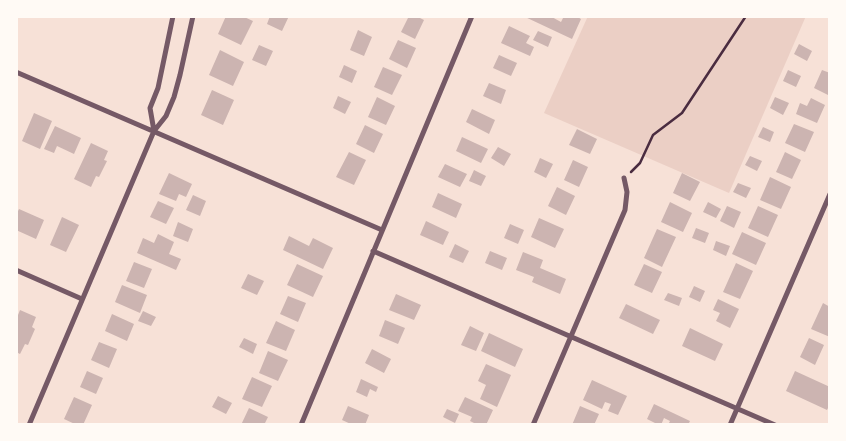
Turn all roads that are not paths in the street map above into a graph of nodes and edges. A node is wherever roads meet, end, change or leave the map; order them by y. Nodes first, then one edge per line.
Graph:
1 (173, 16) edge
2 (192, 16) edge
3 (472, 16) edge
4 (16, 72) edge
5 (154, 132) junction
6 (624, 178) road end
7 (830, 194) edge
8 (382, 230) junction
9 (373, 251) junction
10 (16, 270) edge
11 (82, 299) junction
12 (571, 337) junction
13 (737, 408) junction
14 (29, 425) edge
15 (301, 425) edge
16 (533, 425) edge
17 (730, 425) edge
18 (775, 425) edge

1 - 5 street
2 - 5 street
3 - 8 street
4 - 5 street
5 - 8 street
5 - 11 street
6 - 12 street
7 - 13 street
8 - 9 street
9 - 12 street
9 - 15 street
10 - 11 street
11 - 14 street
12 - 13 street
12 - 16 street
13 - 17 street
13 - 18 street

